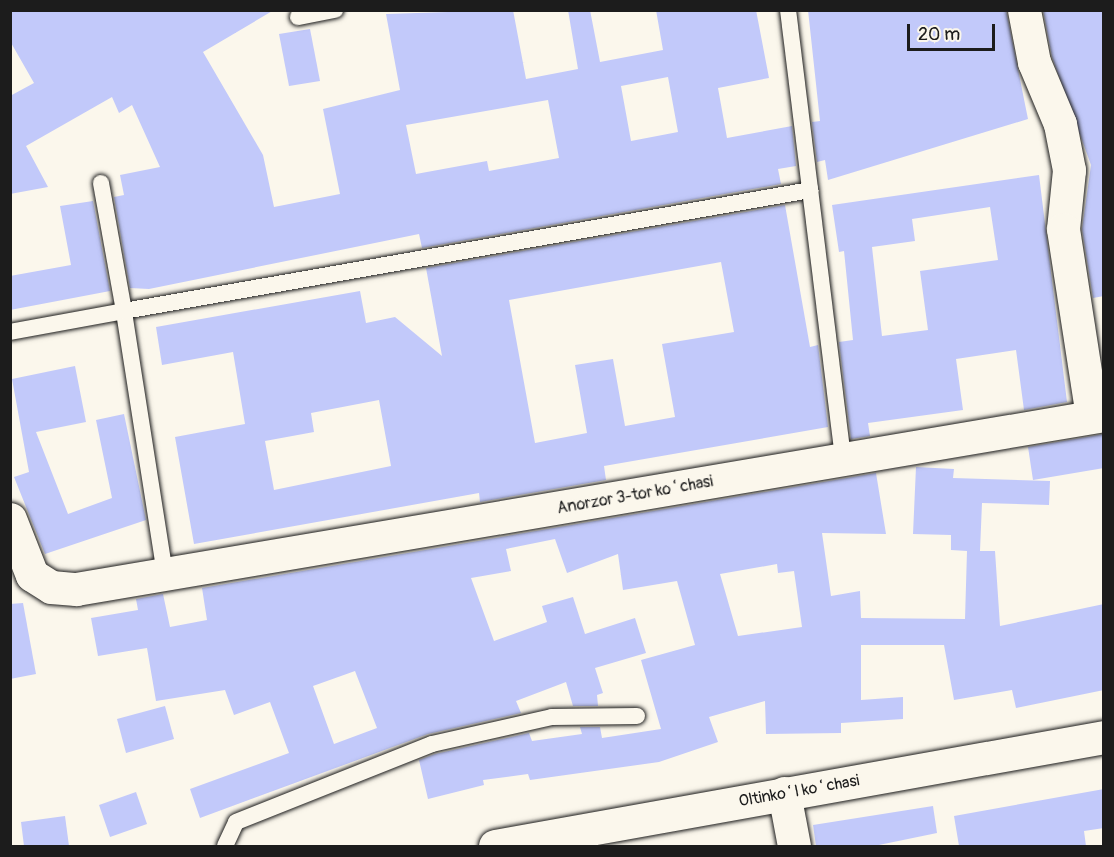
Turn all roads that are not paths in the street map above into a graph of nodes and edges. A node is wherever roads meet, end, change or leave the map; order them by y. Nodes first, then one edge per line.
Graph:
1 (335, 10) edge
2 (788, 10) edge
3 (1024, 10) edge
4 (298, 17) dead end
5 (101, 183) dead end
6 (810, 190) junction
7 (124, 311) junction
8 (10, 332) edge
9 (1098, 416) edge
10 (843, 460) junction
11 (10, 519) edge
12 (165, 574) junction
13 (637, 716) dead end
14 (1104, 737) edge
15 (784, 793) junction
16 (225, 846) edge
17 (495, 846) edge
18 (794, 846) edge

1 - 4 lane
2 - 6 lane
3 - 9 street
5 - 7 lane
6 - 7 lane
6 - 10 lane
7 - 8 lane
7 - 12 lane
9 - 10 street, Anorzor 3-tor koʻchasi
10 - 12 street, Anorzor 3-tor koʻchasi
11 - 12 street, Anorzor 3-tor koʻchasi
13 - 16 lane
14 - 15 street, Oltinkoʻl koʻchasi
15 - 17 street, Oltinkoʻl koʻchasi
15 - 18 street

